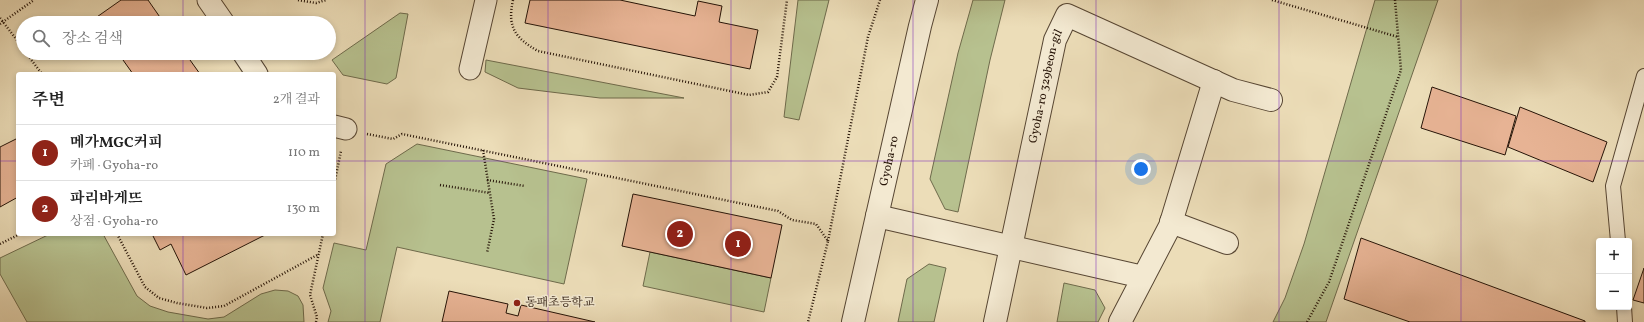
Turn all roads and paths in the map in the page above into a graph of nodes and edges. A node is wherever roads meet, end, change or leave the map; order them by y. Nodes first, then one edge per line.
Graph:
1 (34, 0) edge
2 (208, 0) edge
3 (298, 0) edge
4 (326, 0) edge
5 (486, 0) edge
6 (513, 0) edge
7 (783, 0) edge
8 (787, 0) edge
9 (880, 0) edge
10 (928, 0) edge
11 (1272, 0) edge
12 (1395, 0) edge
13 (219, 16) edge
14 (0, 18) edge
15 (2, 23) edge
16 (1398, 37) junction
17 (16, 40) edge
18 (31, 60) edge
19 (248, 60) edge
20 (470, 69) dead end
21 (40, 72) edge
22 (256, 72) edge
23 (1644, 76) edge
24 (1214, 81) junction
25 (1271, 100) dead end
26 (340, 128) edge
27 (483, 150) junction
28 (336, 166) edge
29 (488, 180) junction
30 (440, 185) dead end
31 (525, 186) dead end
32 (490, 193) junction
33 (877, 216) junction
34 (1171, 222) junction
35 (16, 236) edge
36 (118, 236) edge
37 (323, 236) edge
38 (1618, 238) edge
39 (828, 241) junction
40 (1227, 243) dead end
41 (0, 244) edge
42 (1011, 247) junction
43 (487, 253) dead end
44 (319, 254) junction
45 (1143, 277) junction
46 (1624, 310) edge
47 (316, 322) edge
48 (808, 322) edge
49 (853, 322) edge
50 (995, 322) edge
51 (1120, 322) edge
52 (1307, 322) edge
53 (1625, 322) edge

1 - 15 path
2 - 13 street
3 - 4 path
5 - 20 street
6 - 8 path
7 - 8 path
9 - 39 path
10 - 33 street, Gyoha-ro
11 - 16 path
12 - 16 path
14 - 15 path
15 - 17 path
16 - 52 path
18 - 21 path
19 - 22 street
23 - 38 lane
24 - 25 street, Gyoha-ro 329beon-gil
24 - 34 street
24 - 42 street, Gyoha-ro 329beon-gil
26 - 27 path
26 - 28 path
27 - 29 path
27 - 39 path
29 - 31 path
29 - 32 path
30 - 32 path
32 - 43 path
33 - 42 street
33 - 49 street, Gyoha-ro
34 - 40 street
34 - 45 street
35 - 41 path
36 - 44 path
37 - 44 path
39 - 48 path
42 - 45 street
42 - 50 street, Gyoha-ro 329beon-gil
44 - 47 path
45 - 51 street
46 - 53 lane

